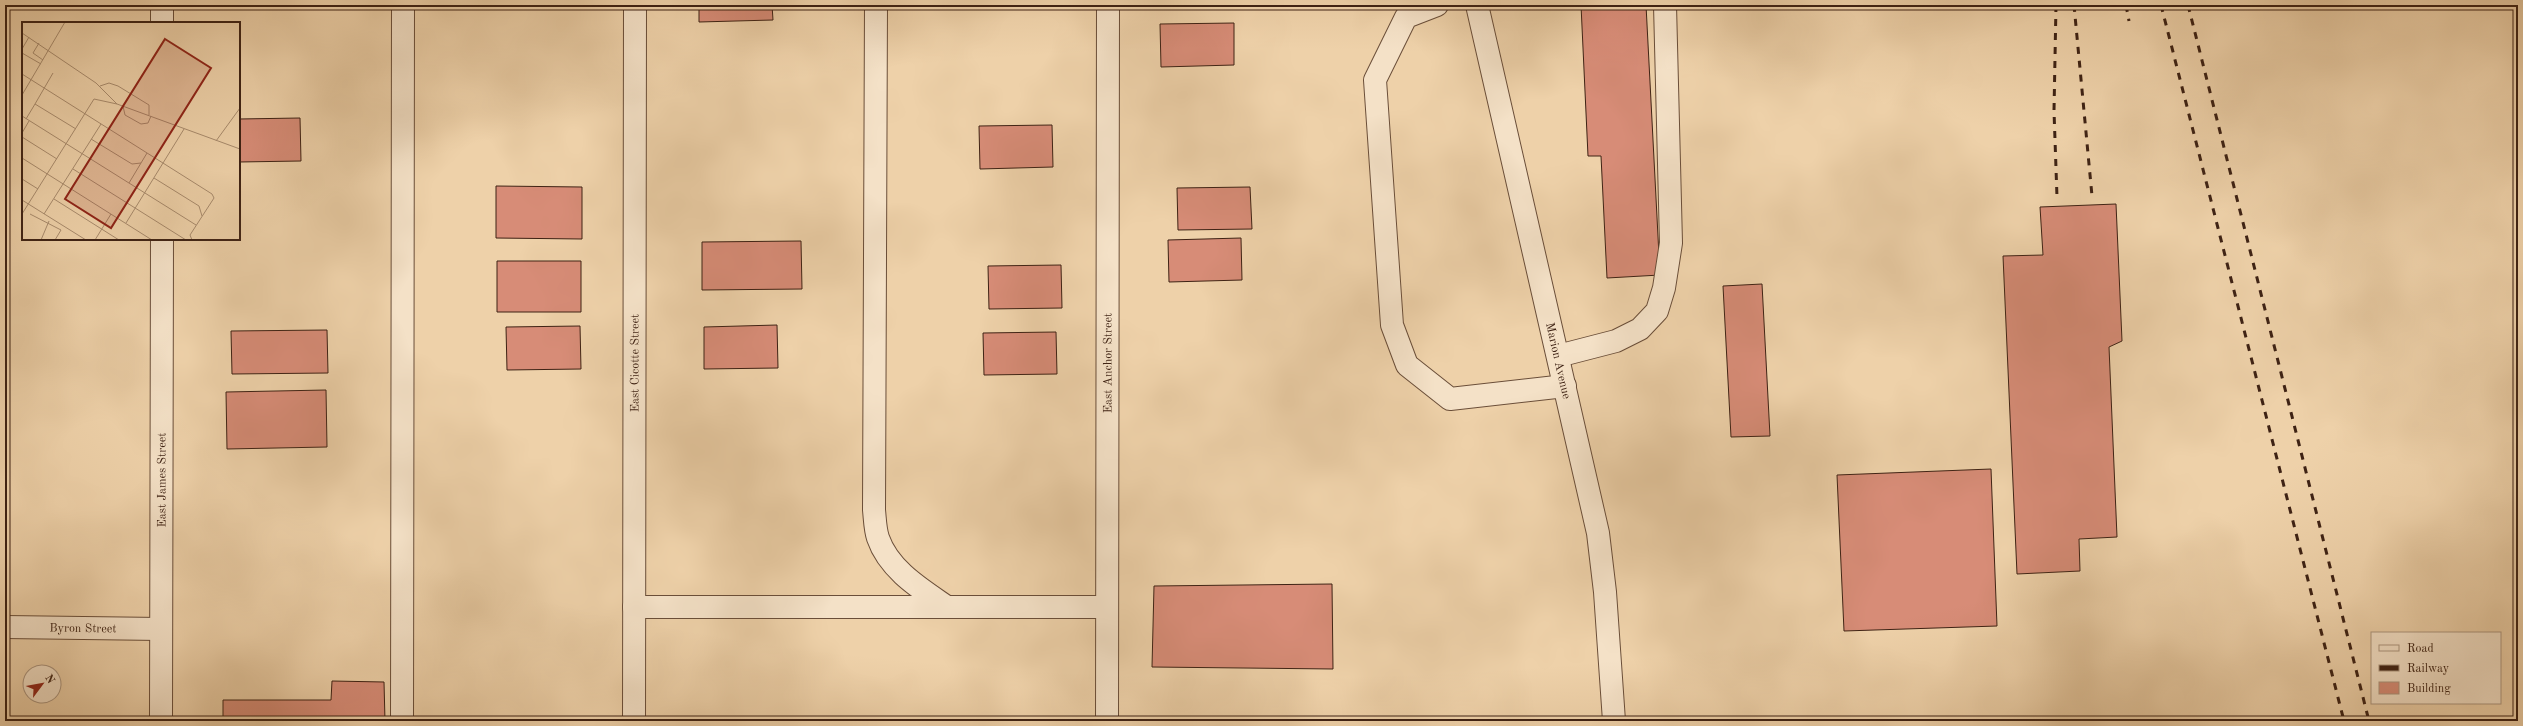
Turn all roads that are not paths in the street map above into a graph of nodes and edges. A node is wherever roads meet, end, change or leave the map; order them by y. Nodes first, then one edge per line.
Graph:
1 (162, 5) edge
2 (403, 5) edge
3 (635, 5) edge
4 (876, 5) edge
5 (1108, 5) edge
6 (1436, 5) edge
7 (1477, 5) edge
8 (1665, 5) edge
9 (162, 22) edge
10 (162, 240) edge
11 (1558, 356) junction
12 (1565, 386) junction
13 (634, 607) junction
14 (947, 607) junction
15 (1107, 607) junction
16 (5, 627) edge
17 (161, 629) junction
18 (161, 721) edge
19 (402, 721) edge
20 (634, 721) edge
21 (1107, 721) edge
22 (1614, 721) edge

1 - 9 street
2 - 19 street
3 - 13 street, East Cicotte Street
4 - 14 street
5 - 15 street, East Anchor Street
6 - 12 street
7 - 11 street, Marion Avenue
8 - 11 street
10 - 17 street, East James Street
11 - 12 street, Marion Avenue
12 - 22 street, Marion Avenue
13 - 14 street
13 - 20 street, East Cicotte Street
14 - 15 street
15 - 21 street, East Anchor Street
16 - 17 street, Byron Street
17 - 18 street, East James Street

